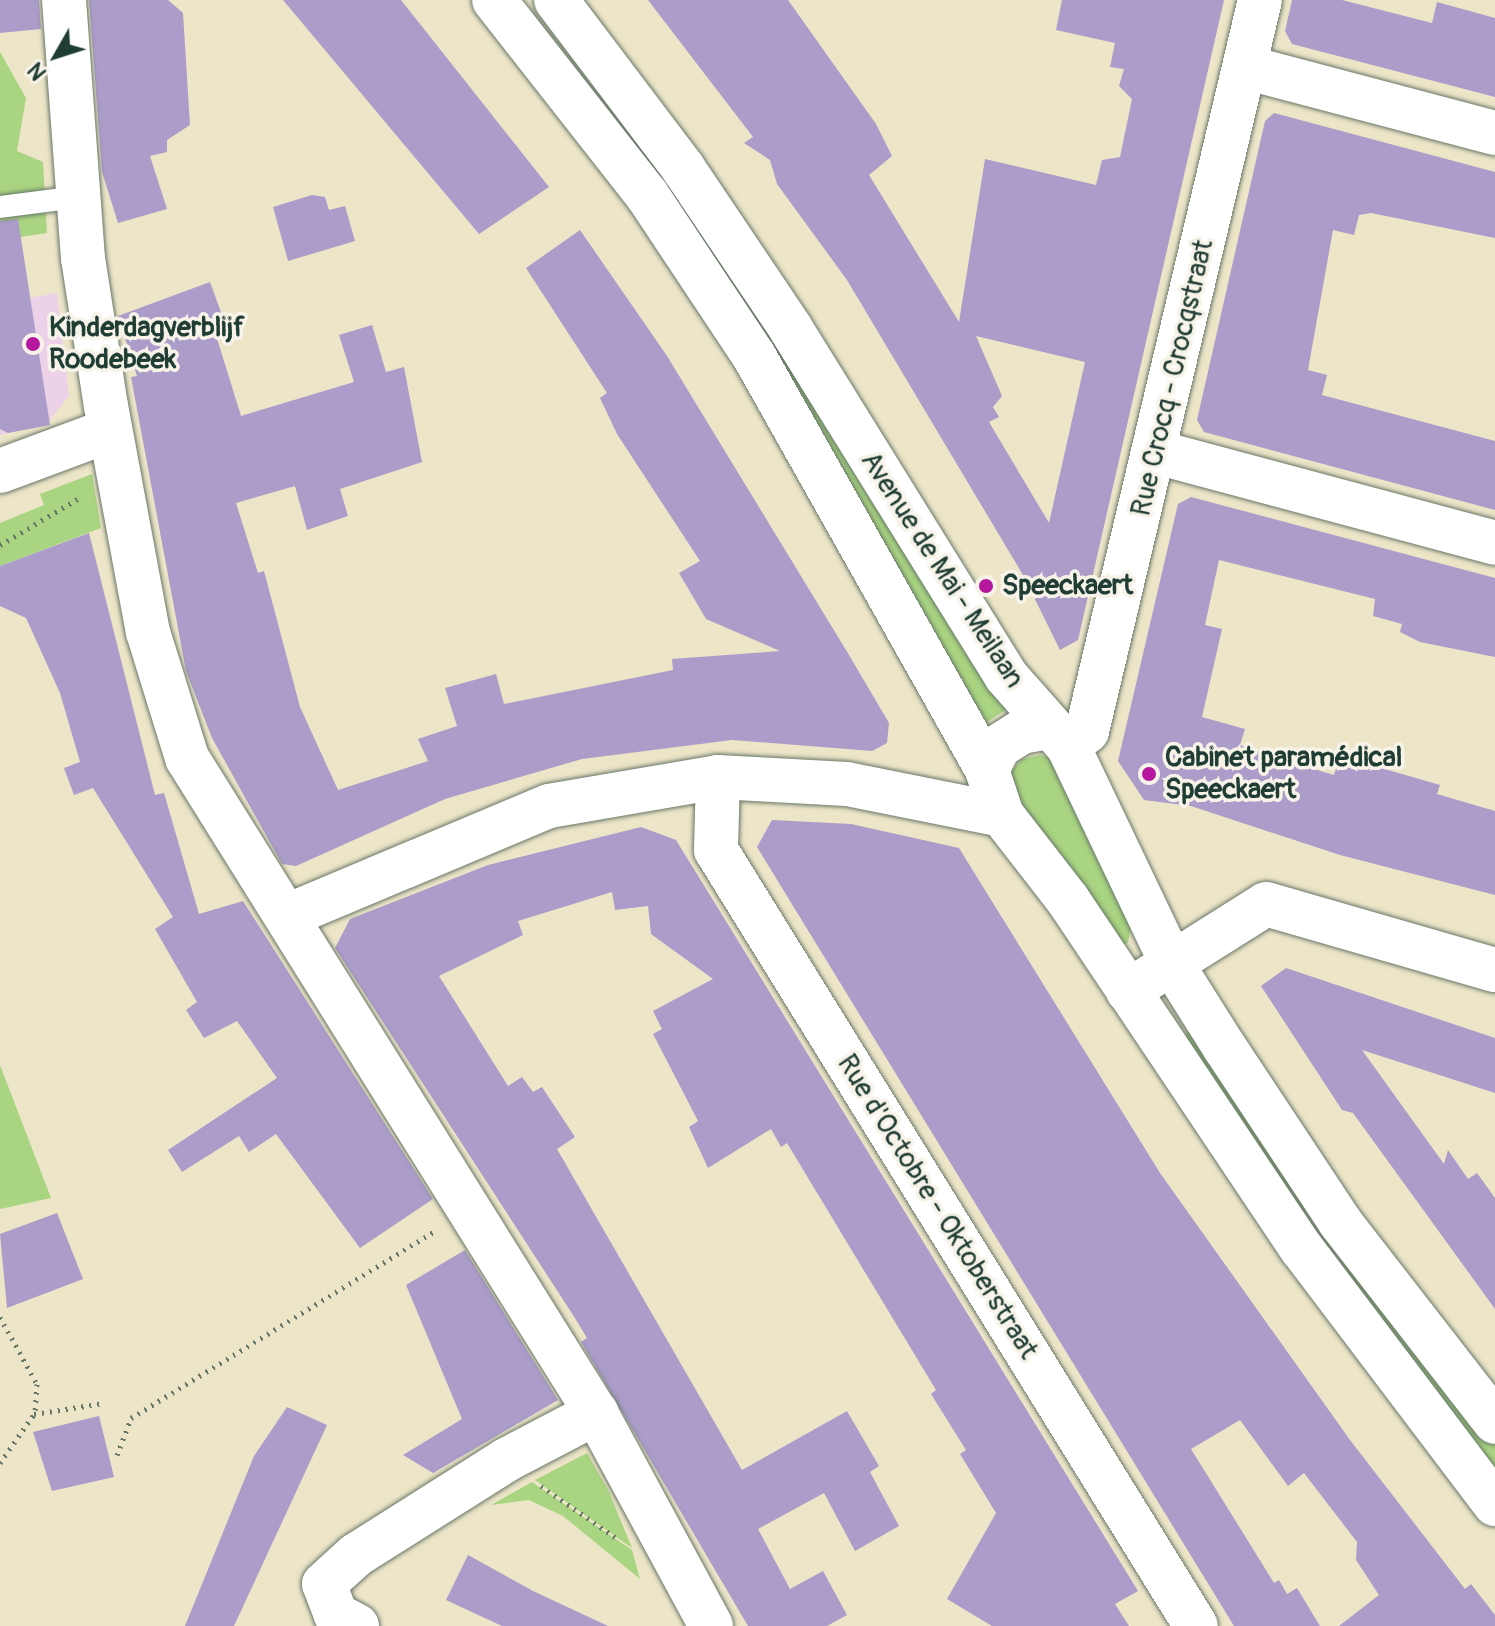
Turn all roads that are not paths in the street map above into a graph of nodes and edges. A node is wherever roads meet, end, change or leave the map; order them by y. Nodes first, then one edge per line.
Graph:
1 (64, 0) edge
2 (494, 0) edge
3 (556, 0) edge
4 (1260, 0) edge
5 (1245, 67) junction
6 (1495, 133) edge
7 (683, 168) junction
8 (647, 195) junction
9 (77, 197) junction
10 (0, 207) edge
11 (110, 430) junction
12 (1156, 452) junction
13 (0, 471) edge
14 (1495, 543) edge
15 (1058, 737) junction
16 (987, 770) junction
17 (718, 777) junction
18 (1002, 815) junction
19 (287, 916) junction
20 (1172, 964) junction
21 (1495, 970) edge
22 (1128, 991) junction
23 (1340, 1222) junction
24 (1302, 1249) junction
25 (596, 1413) junction
26 (1495, 1422) edge
27 (1495, 1504) edge
28 (324, 1584) junction
29 (303, 1626) edge
30 (357, 1626) edge
31 (711, 1626) edge
32 (1196, 1626) edge

1 - 9 street
2 - 8 street, Avenue de Mai - Meilaan
3 - 7 street, Avenue de Mai - Meilaan
4 - 5 street, Rue Crocq - Crocqstraat
5 - 6 street
5 - 12 street, Rue Crocq - Crocqstraat
7 - 8 street
7 - 15 street, Avenue de Mai - Meilaan
8 - 16 street, Avenue de Mai - Meilaan
9 - 10 lane
9 - 11 street
11 - 13 street
11 - 19 street
12 - 14 street
12 - 15 street, Rue Crocq - Crocqstraat
15 - 16 street
15 - 20 street, Avenue de Mai - Meilaan
16 - 18 street, Avenue de Mai - Meilaan
17 - 18 street
17 - 19 street
17 - 32 street, Rue d'Octobre - Oktoberstraat
18 - 22 street, Avenue de Mai - Meilaan
19 - 25 street
20 - 21 street
20 - 22 street
20 - 23 street, Avenue de Mai - Meilaan
22 - 24 street, Avenue de Mai - Meilaan
23 - 24 street
23 - 26 street, Avenue de Mai - Meilaan
24 - 27 street, Avenue de Mai - Meilaan
25 - 28 street
25 - 31 street
28 - 29 street
28 - 30 street

